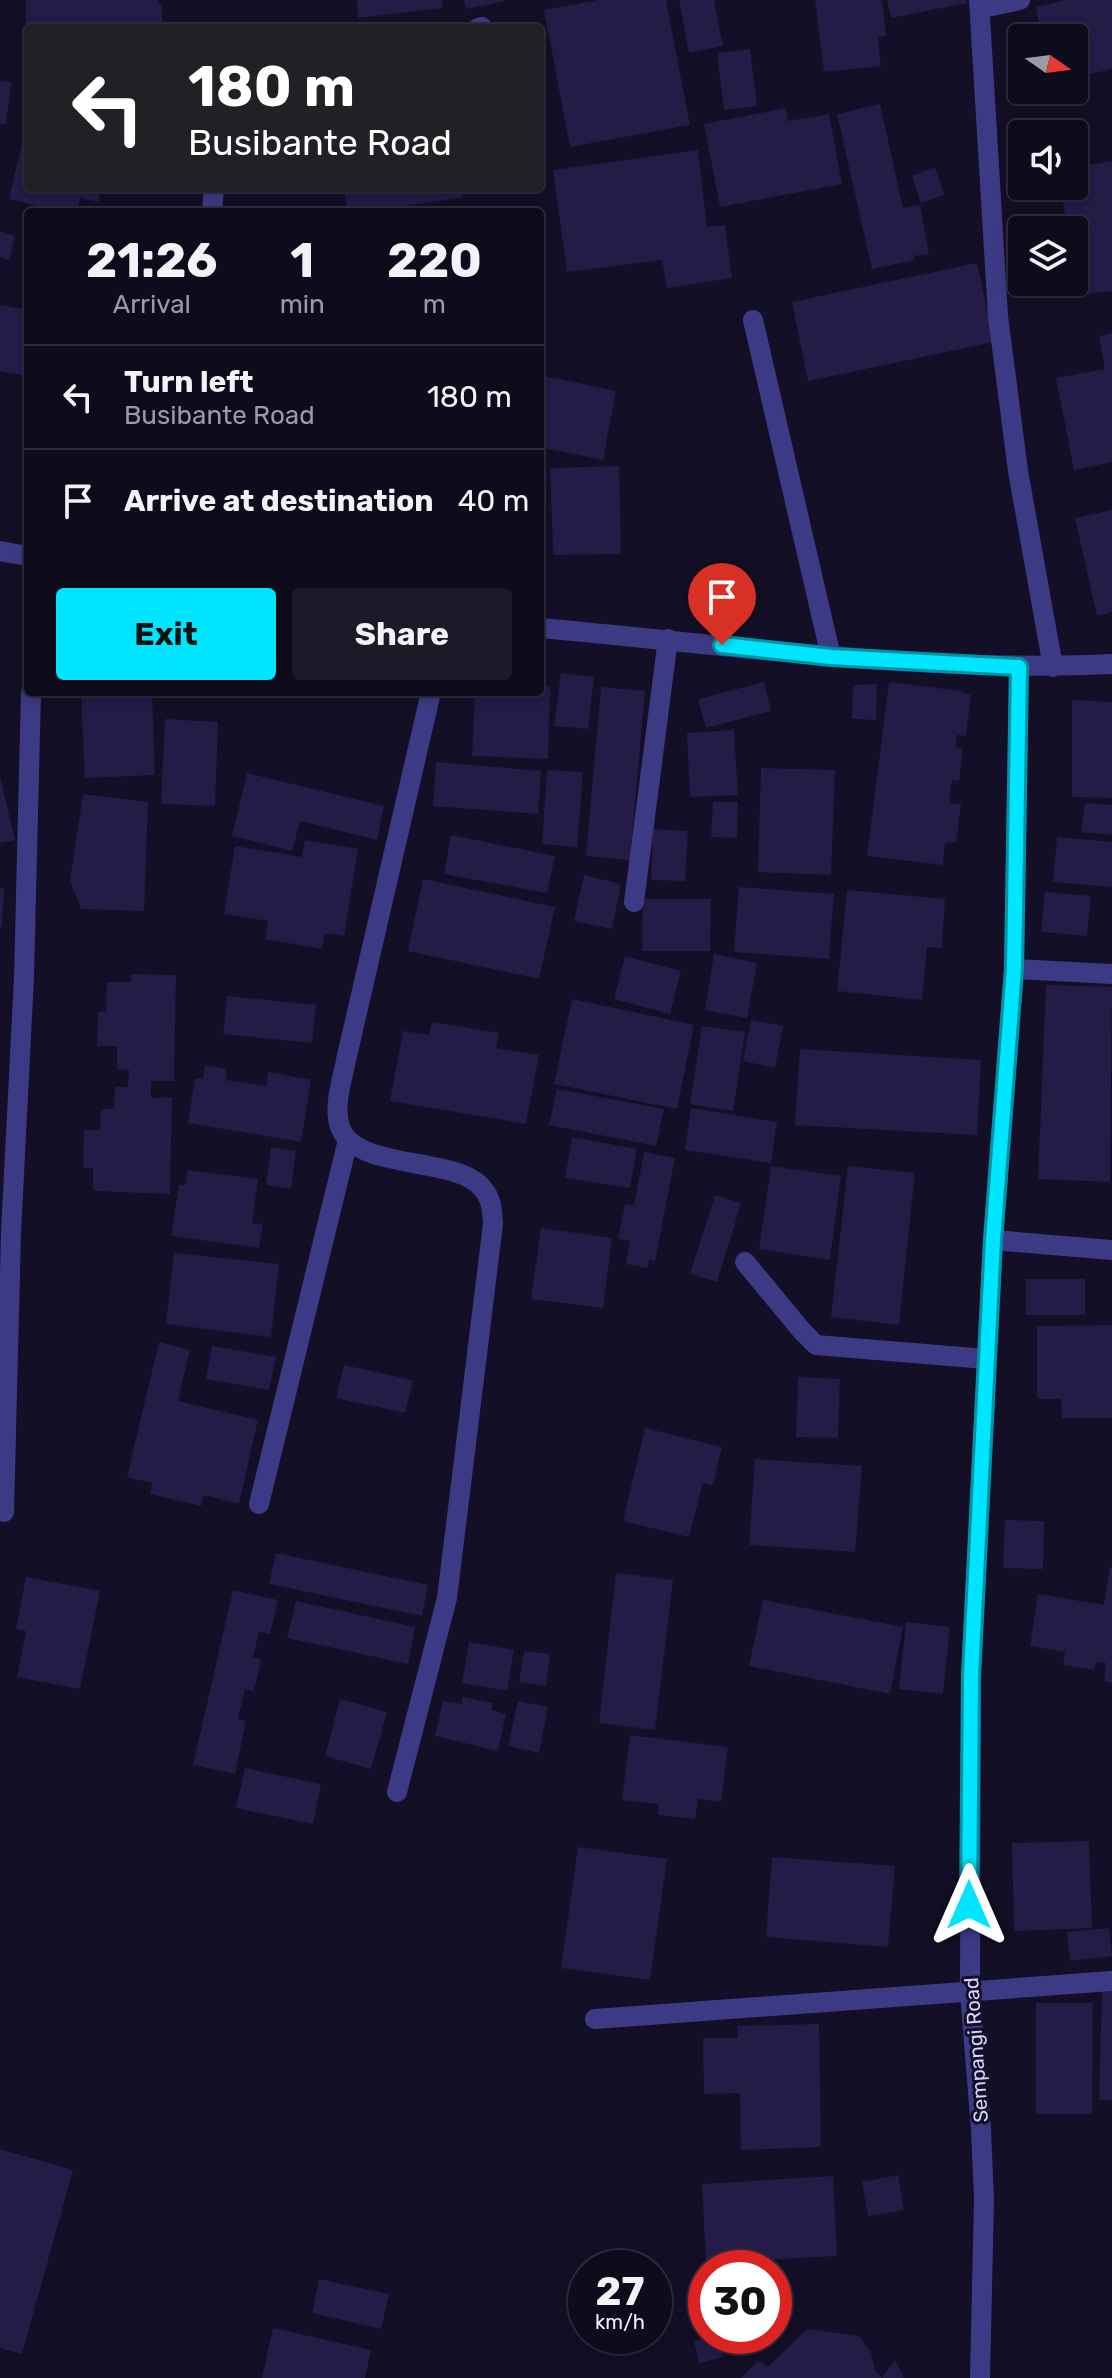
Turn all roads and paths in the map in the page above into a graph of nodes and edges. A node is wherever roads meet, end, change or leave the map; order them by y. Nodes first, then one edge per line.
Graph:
1 (1020, 0) edge
2 (980, 4) edge
3 (753, 320) dead end
4 (0, 551) edge
5 (24, 555) edge
6 (544, 628) edge
7 (668, 639) junction
8 (831, 657) junction
9 (1112, 664) edge
10 (1019, 667) junction
11 (1053, 667) junction
12 (31, 696) edge
13 (430, 696) edge
14 (634, 902) dead end
15 (1014, 969) junction
16 (1112, 974) edge
17 (348, 1140) junction
18 (993, 1240) junction
19 (1112, 1250) edge
20 (745, 1262) dead end
21 (986, 1359) junction
22 (259, 1504) dead end
23 (4, 1512) dead end
24 (397, 1792) dead end
25 (1112, 1981) edge
26 (970, 1993) junction
27 (595, 2019) dead end
28 (980, 2378) edge

1 - 2 street
2 - 11 street
3 - 8 street
4 - 5 street
6 - 7 street
7 - 8 street
7 - 14 street
8 - 10 street
9 - 11 street
10 - 11 street
10 - 15 street, Sempangi Road
12 - 23 street
13 - 17 street
15 - 16 street
15 - 18 street, Sempangi Road
17 - 22 street
17 - 24 street
18 - 19 street
18 - 21 street, Sempangi Road
20 - 21 street
21 - 26 street, Sempangi Road
25 - 26 street
26 - 27 street
26 - 28 street, Sempangi Road

